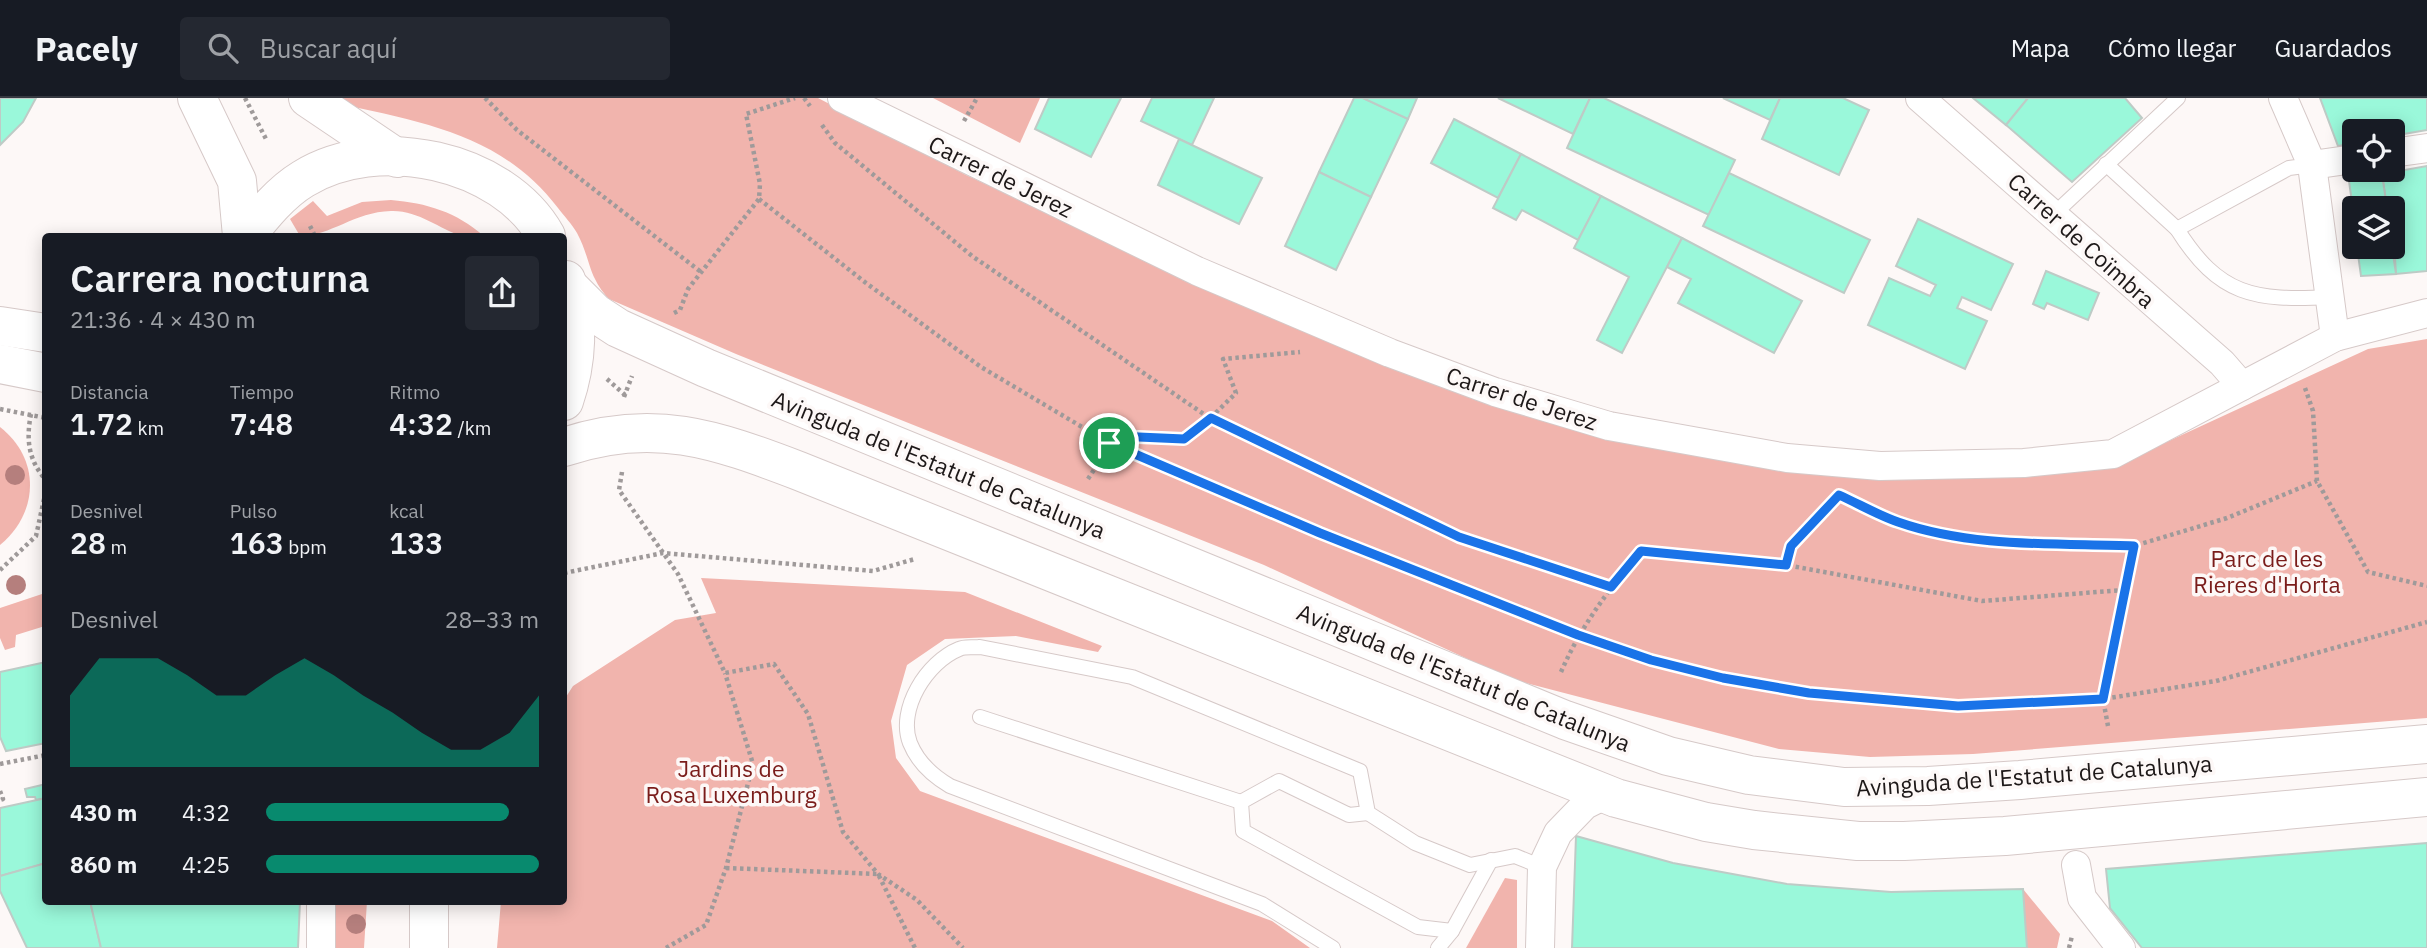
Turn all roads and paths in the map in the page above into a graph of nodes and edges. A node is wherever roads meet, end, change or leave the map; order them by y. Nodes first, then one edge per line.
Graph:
1 (197, 98) edge
2 (245, 98) edge
3 (308, 98) edge
4 (485, 98) edge
5 (795, 98) edge
6 (804, 98) edge
7 (842, 98) edge
8 (977, 98) edge
9 (1920, 98) edge
10 (2178, 98) edge
11 (2283, 98) edge
12 (812, 109) dead end
13 (819, 121) dead end
14 (964, 122) dead end
15 (265, 139) dead end
16 (2427, 148) edge
17 (2405, 151) edge
18 (397, 158) junction
19 (2342, 161) edge
20 (2106, 164) junction
21 (2312, 165) junction
22 (759, 199) junction
23 (2054, 214) junction
24 (310, 226) dead end
25 (2177, 229) junction
26 (244, 233) edge
27 (247, 233) edge
28 (314, 233) edge
29 (544, 233) edge
30 (701, 272) junction
31 (567, 281) edge
32 (567, 285) edge
33 (2330, 297) junction
34 (680, 310) dead end
35 (2427, 313) edge
36 (0, 326) edge
37 (42, 332) edge
38 (2335, 337) junction
39 (1298, 352) dead end
40 (0, 364) edge
41 (42, 372) edge
42 (598, 372) dead end
43 (633, 374) dead end
44 (2242, 386) junction
45 (567, 387) edge
46 (2305, 387) dead end
47 (625, 395) junction
48 (621, 407) dead end
49 (0, 408) edge
50 (31, 414) junction
51 (42, 417) edge
52 (1211, 418) junction
53 (1109, 443) junction
54 (567, 446) edge
55 (622, 471) dead end
56 (42, 473) edge
57 (1088, 479) dead end
58 (2317, 481) junction
59 (1841, 485) dead end
60 (1839, 495) junction
61 (42, 509) edge
62 (2134, 546) junction
63 (663, 553) junction
64 (916, 559) dead end
65 (1786, 565) junction
66 (0, 570) edge
67 (567, 572) edge
68 (2427, 586) edge
69 (1611, 587) junction
70 (2123, 590) junction
71 (2427, 622) edge
72 (1578, 635) junction
73 (1561, 672) dead end
74 (725, 673) junction
75 (2103, 699) junction
76 (980, 717) dead end
77 (2108, 726) dead end
78 (2427, 744) edge
79 (42, 756) edge
80 (0, 757) edge
81 (1, 764) edge
82 (0, 791) edge
83 (2427, 797) edge
84 (1616, 798) junction
85 (0, 800) edge
86 (1241, 802) junction
87 (1368, 813) junction
88 (1491, 860) junction
89 (2076, 865) dead end
90 (1542, 867) junction
91 (726, 868) junction
92 (878, 874) junction
93 (321, 905) edge
94 (429, 905) edge
95 (1452, 931) junction
96 (321, 948) edge
97 (429, 948) edge
98 (666, 948) edge
99 (915, 948) edge
100 (963, 948) edge
101 (1333, 948) edge
102 (1438, 948) edge
103 (1540, 948) edge
104 (2121, 948) edge

1 - 26 main road
2 - 15 path
3 - 18 main road
4 - 30 path
5 - 22 path
6 - 12 path
7 - 44 street, Carrer de Jerez
8 - 14 path
9 - 23 street, Carrer de Coïmbra
10 - 20 lane
11 - 21 street
13 - 52 path
16 - 17 street
18 - 27 main road
18 - 29 main road
19 - 21 street
20 - 23 lane
20 - 25 lane
21 - 25 lane
21 - 33 street
22 - 30 path
22 - 53 path
23 - 44 street, Carrer de Coïmbra
24 - 28 path
25 - 33 lane
30 - 34 path
31 - 78 main road, Avinguda de l'Estatut de Catalunya
32 - 45 main road
33 - 38 street
35 - 38 street, Carrer de Jerez
36 - 37 main road
38 - 44 street, Carrer de Jerez
39 - 52 path
40 - 41 main road
42 - 47 path
43 - 47 path
46 - 58 path
47 - 48 path
49 - 50 path
50 - 51 path
50 - 56 path
52 - 53 path
52 - 69 path
53 - 57 path
53 - 72 path
54 - 84 main road
55 - 63 path
58 - 62 path
58 - 68 path
59 - 60 path
60 - 62 path
60 - 65 path
61 - 66 path
62 - 70 path
63 - 64 path
63 - 67 path
63 - 74 path
65 - 69 path
65 - 70 path
69 - 72 path
70 - 75 path
71 - 75 path
72 - 73 path
72 - 75 path
74 - 91 path
74 - 92 path
75 - 77 path
76 - 86 lane
79 - 81 path
80 - 81 path
82 - 85 path
83 - 84 main road
84 - 90 street
86 - 87 lane
86 - 95 lane
87 - 88 lane
87 - 101 lane
88 - 90 lane
88 - 95 lane
89 - 104 street
90 - 103 street
91 - 92 path
91 - 98 path
92 - 99 path
92 - 100 path
93 - 96 street
94 - 97 main road
95 - 102 lane

